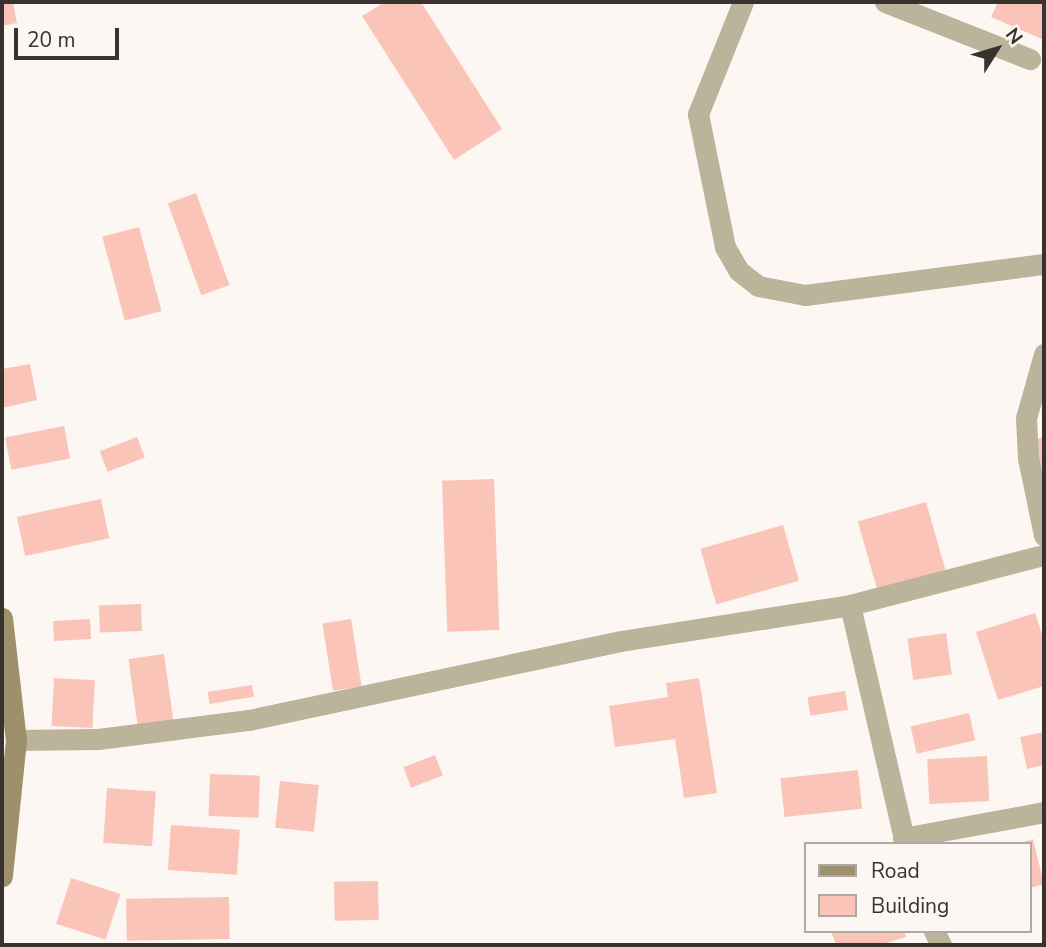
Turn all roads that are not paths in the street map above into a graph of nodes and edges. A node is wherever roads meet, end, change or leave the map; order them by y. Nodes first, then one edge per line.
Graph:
1 (743, 2) edge
2 (885, 2) edge
3 (910, 7) edge
4 (1030, 59) dead end
5 (1044, 264) edge
6 (1044, 355) edge
7 (1044, 535) edge
8 (1044, 555) edge
9 (850, 604) junction
10 (2, 618) edge
11 (16, 740) junction
12 (1044, 812) edge
13 (904, 841) edge
14 (2, 876) edge

1 - 5 street
2 - 3 street
3 - 4 street
6 - 7 street
8 - 9 street
9 - 11 street
9 - 13 street
10 - 11 street
11 - 14 street
12 - 13 street

